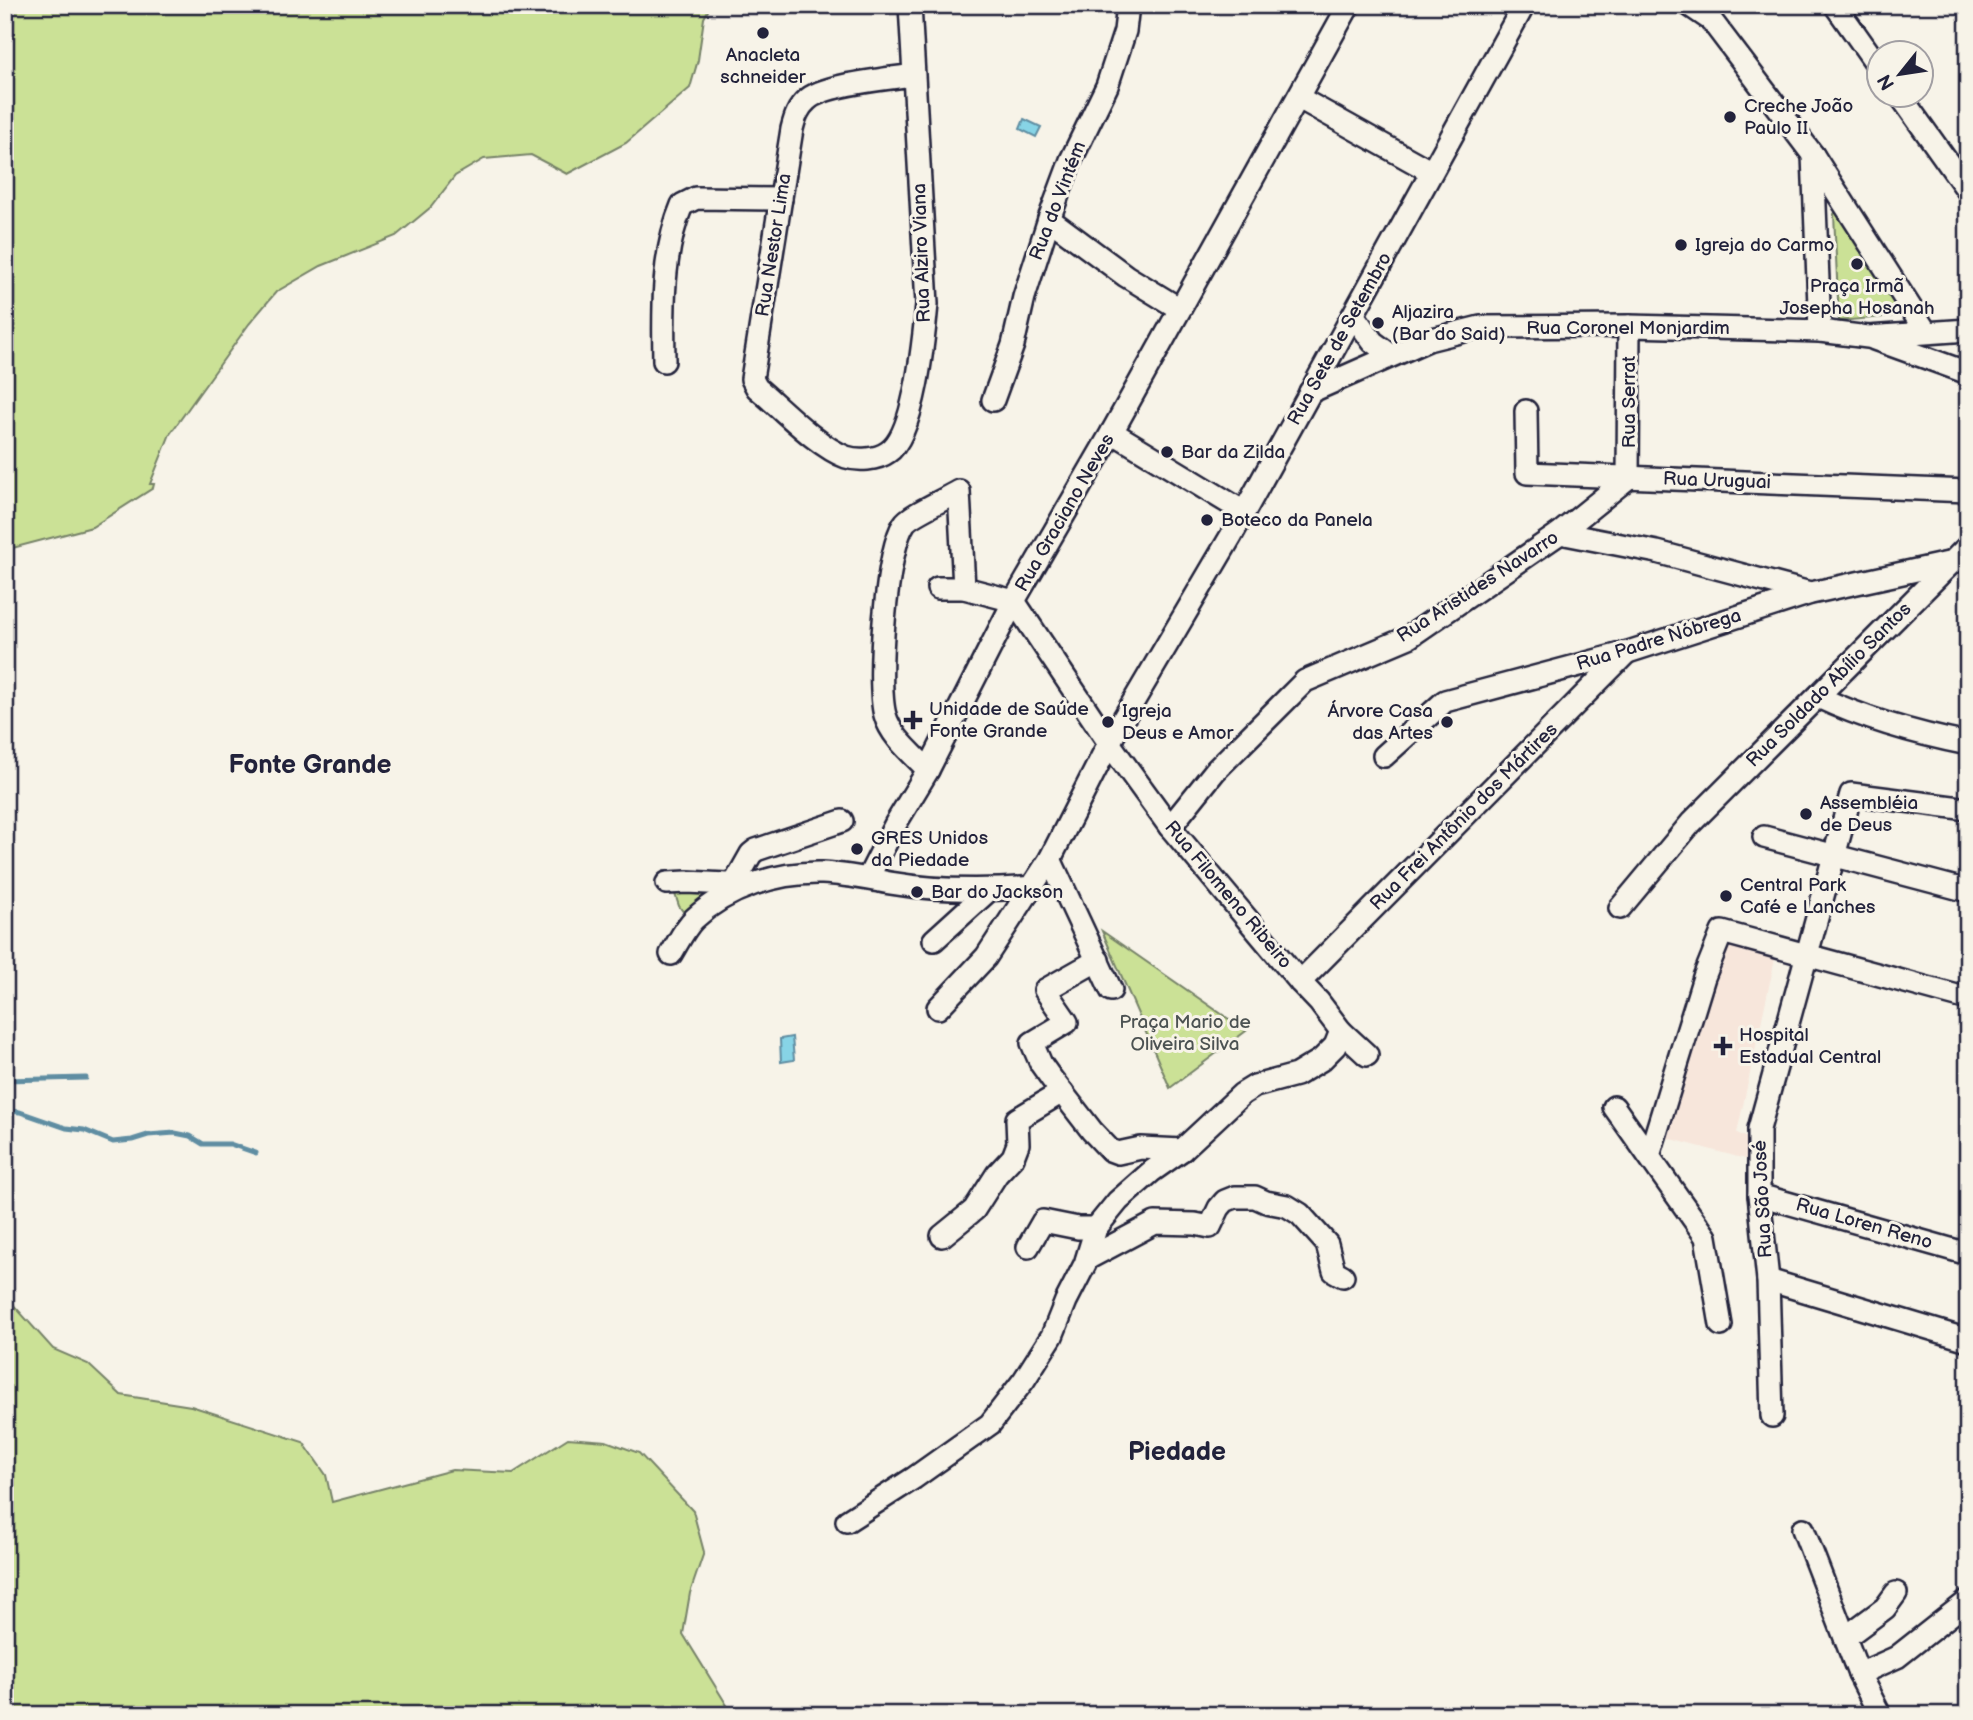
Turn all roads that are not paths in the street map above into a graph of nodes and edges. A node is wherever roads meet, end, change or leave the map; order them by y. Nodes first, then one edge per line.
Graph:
1 (910, 5) edge
2 (1128, 5) edge
3 (1349, 5) edge
4 (1524, 5) edge
5 (1689, 5) edge
6 (1835, 5) edge
7 (1714, 13) edge
8 (1864, 46) edge
9 (913, 75) junction
10 (1299, 98) junction
11 (1909, 108) edge
12 (1813, 155) junction
13 (1430, 171) junction
14 (1968, 191) edge
15 (781, 200) junction
16 (1049, 219) junction
17 (1180, 309) junction
18 (1354, 316) junction
19 (1629, 326) junction
20 (1968, 330) edge
21 (1820, 331) junction
22 (1926, 332) junction
23 (1868, 337) junction
24 (1391, 355) junction
25 (664, 361) dead end
26 (1968, 373) edge
27 (1310, 392) junction
28 (993, 400) dead end
29 (1526, 411) dead end
30 (1112, 432) junction
31 (848, 457) joint
32 (1628, 478) junction
33 (1968, 491) edge
34 (1244, 512) junction
35 (1560, 533) junction
36 (1960, 554) edge
37 (938, 588) dead end
38 (964, 589) junction
39 (1811, 593) junction
40 (1014, 601) junction
41 (1628, 652) junction
42 (1818, 697) junction
43 (1109, 743) junction
44 (1968, 744) edge
45 (1384, 756) dead end
46 (928, 770) junction
47 (1968, 809) edge
48 (842, 821) dead end
49 (1170, 827) junction
50 (1764, 837) dead end
51 (1835, 854) junction
52 (1050, 859) junction
53 (868, 878) junction
54 (667, 883) dead end
55 (741, 884) junction
56 (1034, 887) junction
57 (988, 891) junction
58 (1968, 891) edge
59 (1620, 908) dead end
60 (934, 940) dead end
61 (671, 954) dead end
62 (1806, 955) junction
63 (1098, 960) junction
64 (1300, 982) junction
65 (1111, 990) dead end
66 (1968, 999) edge
67 (938, 1008) dead end
68 (1338, 1038) junction
69 (1367, 1055) dead end
70 (1062, 1092) junction
71 (1614, 1107) dead end
72 (1182, 1150) junction
73 (1649, 1156) junction
74 (1759, 1195) junction
75 (1096, 1228) junction
76 (942, 1236) dead end
77 (1028, 1247) dead end
78 (1968, 1254) edge
79 (1087, 1259) junction
80 (1343, 1276) dead end
81 (1768, 1280) junction
82 (1721, 1325) dead end
83 (1968, 1340) edge
84 (1772, 1416) dead end
85 (847, 1521) dead end
86 (1803, 1530) dead end
87 (1896, 1593) dead end
88 (1968, 1601) edge
89 (1846, 1637) junction
90 (1859, 1674) junction
91 (1879, 1715) edge

1 - 9 street, Rua Alziro Viana
2 - 16 street, Rua do Vintém
3 - 10 street, Rua Graciano Neves
4 - 13 street, Rua Sete de Setembro
5 - 7 street
6 - 8 street
7 - 12 street
9 - 15 street, Rua Nestor Lima
9 - 31 street, Rua Alziro Viana
10 - 13 street
10 - 17 street, Rua Graciano Neves
11 - 14 street
12 - 21 street
12 - 22 street
13 - 18 street, Rua Sete de Setembro
15 - 25 street
15 - 31 street, Rua Nestor Lima
16 - 17 street
16 - 28 street, Rua do Vintém
17 - 30 street, Rua Graciano Neves
18 - 24 street
18 - 27 street, Rua Sete de Setembro
19 - 21 street, Rua Coronel Monjardim
19 - 24 street, Rua Coronel Monjardim
19 - 32 street, Rua Serrat
20 - 22 street, Rua Coronel Monjardim
21 - 23 street, Rua Coronel Monjardim
22 - 23 street, Rua Coronel Monjardim
23 - 26 street, Rua Coronel Monjardim
24 - 27 street, Rua Coronel Monjardim
27 - 34 street, Rua Sete de Setembro
29 - 32 street, Rua Uruguai
30 - 34 street
30 - 40 street, Rua Graciano Neves
32 - 33 street, Rua Uruguai
32 - 35 street, Rua Aristides Navarro
34 - 43 street, Rua Sete de Setembro
35 - 39 street
35 - 49 street, Rua Aristides Navarro
36 - 39 street, Rua Padre Nóbrega
36 - 42 street, Rua Soldado Abílio Santos
37 - 38 street
38 - 40 street
38 - 46 street
39 - 41 street, Rua Padre Nóbrega
40 - 43 street, Rua Filomeno Ribeiro
40 - 46 street, Rua Graciano Neves
41 - 45 street, Rua Padre Nóbrega
41 - 64 street, Rua Frei Antônio dos Mártires
42 - 44 street
42 - 59 street, Rua Soldado Abílio Santos
43 - 49 street, Rua Filomeno Ribeiro
43 - 52 street
46 - 53 street, Rua Graciano Neves
47 - 51 street, Rua São José
48 - 55 street
49 - 64 street, Rua Filomeno Ribeiro
50 - 51 street
51 - 58 street
51 - 62 street, Rua São José
52 - 56 street
52 - 63 street
53 - 55 street
53 - 57 street
54 - 55 street
55 - 61 street
56 - 57 street
56 - 67 street
57 - 60 street
62 - 66 street
62 - 73 street
62 - 74 street, Rua São José
63 - 65 street
63 - 70 street
64 - 68 street, Rua Filomeno Ribeiro
68 - 69 street, Rua Filomeno Ribeiro
68 - 72 street
70 - 72 street
70 - 76 street
71 - 73 street
72 - 75 street
73 - 82 street
74 - 78 street, Rua Loren Reno
74 - 81 street, Rua São José
75 - 77 street
75 - 79 street
79 - 80 street
79 - 85 street
81 - 83 street
81 - 84 street, Rua São José
86 - 89 street
87 - 89 street
88 - 90 street
89 - 90 street
90 - 91 street

